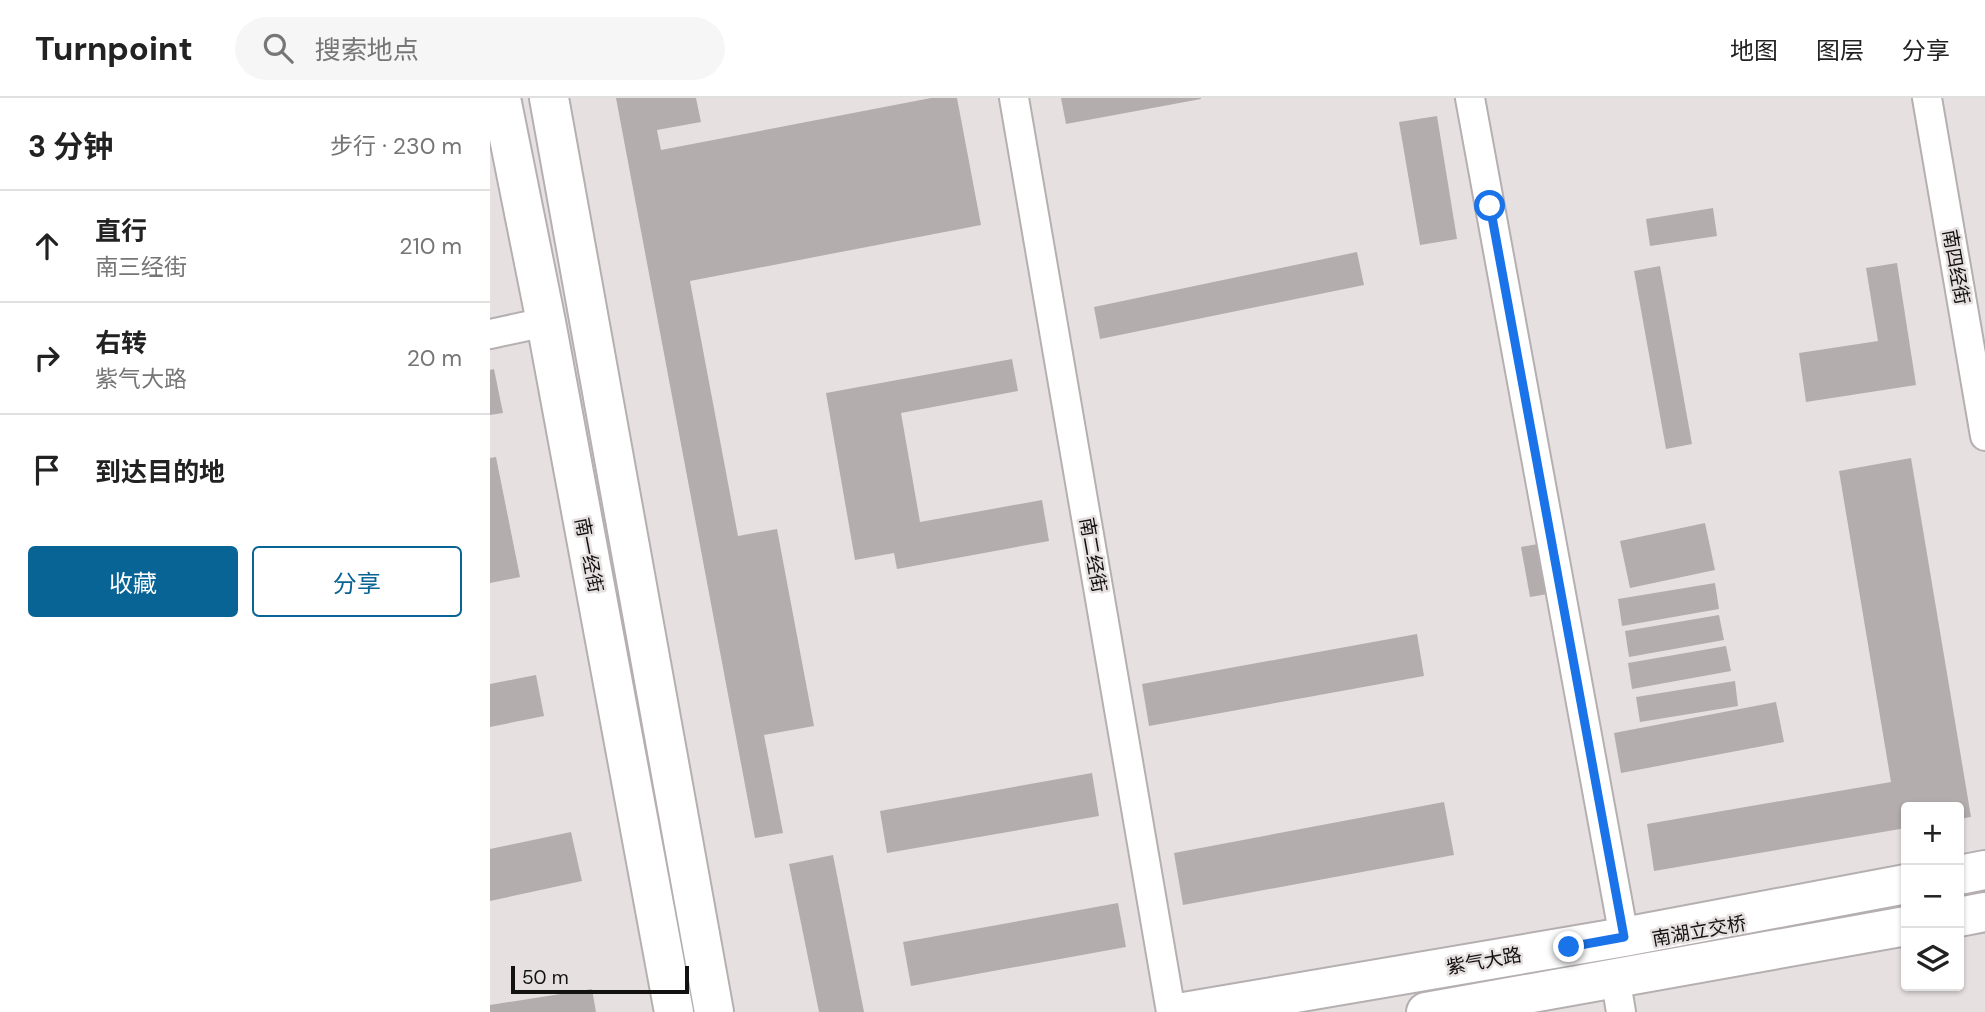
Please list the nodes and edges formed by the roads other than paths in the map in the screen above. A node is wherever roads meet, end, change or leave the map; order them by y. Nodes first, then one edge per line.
1 (501, 98) edge
2 (549, 98) edge
3 (1014, 98) edge
4 (1470, 98) edge
5 (1927, 98) edge
6 (546, 323) junction
7 (490, 334) edge
8 (1985, 436) edge
9 (1985, 870) edge
10 (1964, 873) edge
11 (1985, 880) edge
12 (1964, 883) edge
13 (1901, 885) edge
14 (1901, 895) edge
15 (1985, 912) edge
16 (1964, 916) edge
17 (1985, 926) edge
18 (1901, 927) edge
19 (1964, 929) edge
20 (1624, 937) junction
21 (1901, 940) edge
22 (1619, 1000) edge
23 (674, 1012) edge
24 (714, 1012) edge
25 (1171, 1012) edge
26 (1184, 1012) edge
27 (1243, 1012) edge
28 (1426, 1012) edge
29 (1485, 1012) edge

1 - 6 main road, 南一经街
2 - 24 main road
3 - 25 street, 南二经街
4 - 20 street
5 - 8 street, 南四经街
6 - 7 street
6 - 23 main road, 南一经街
9 - 10 main road
11 - 12 main road
13 - 20 main road, 紫气大路
14 - 27 main road, 南湖立交桥
15 - 16 main road
17 - 19 main road
18 - 28 main road, 南湖立交桥
20 - 26 main road, 紫气大路
21 - 22 main road
22 - 29 main road

